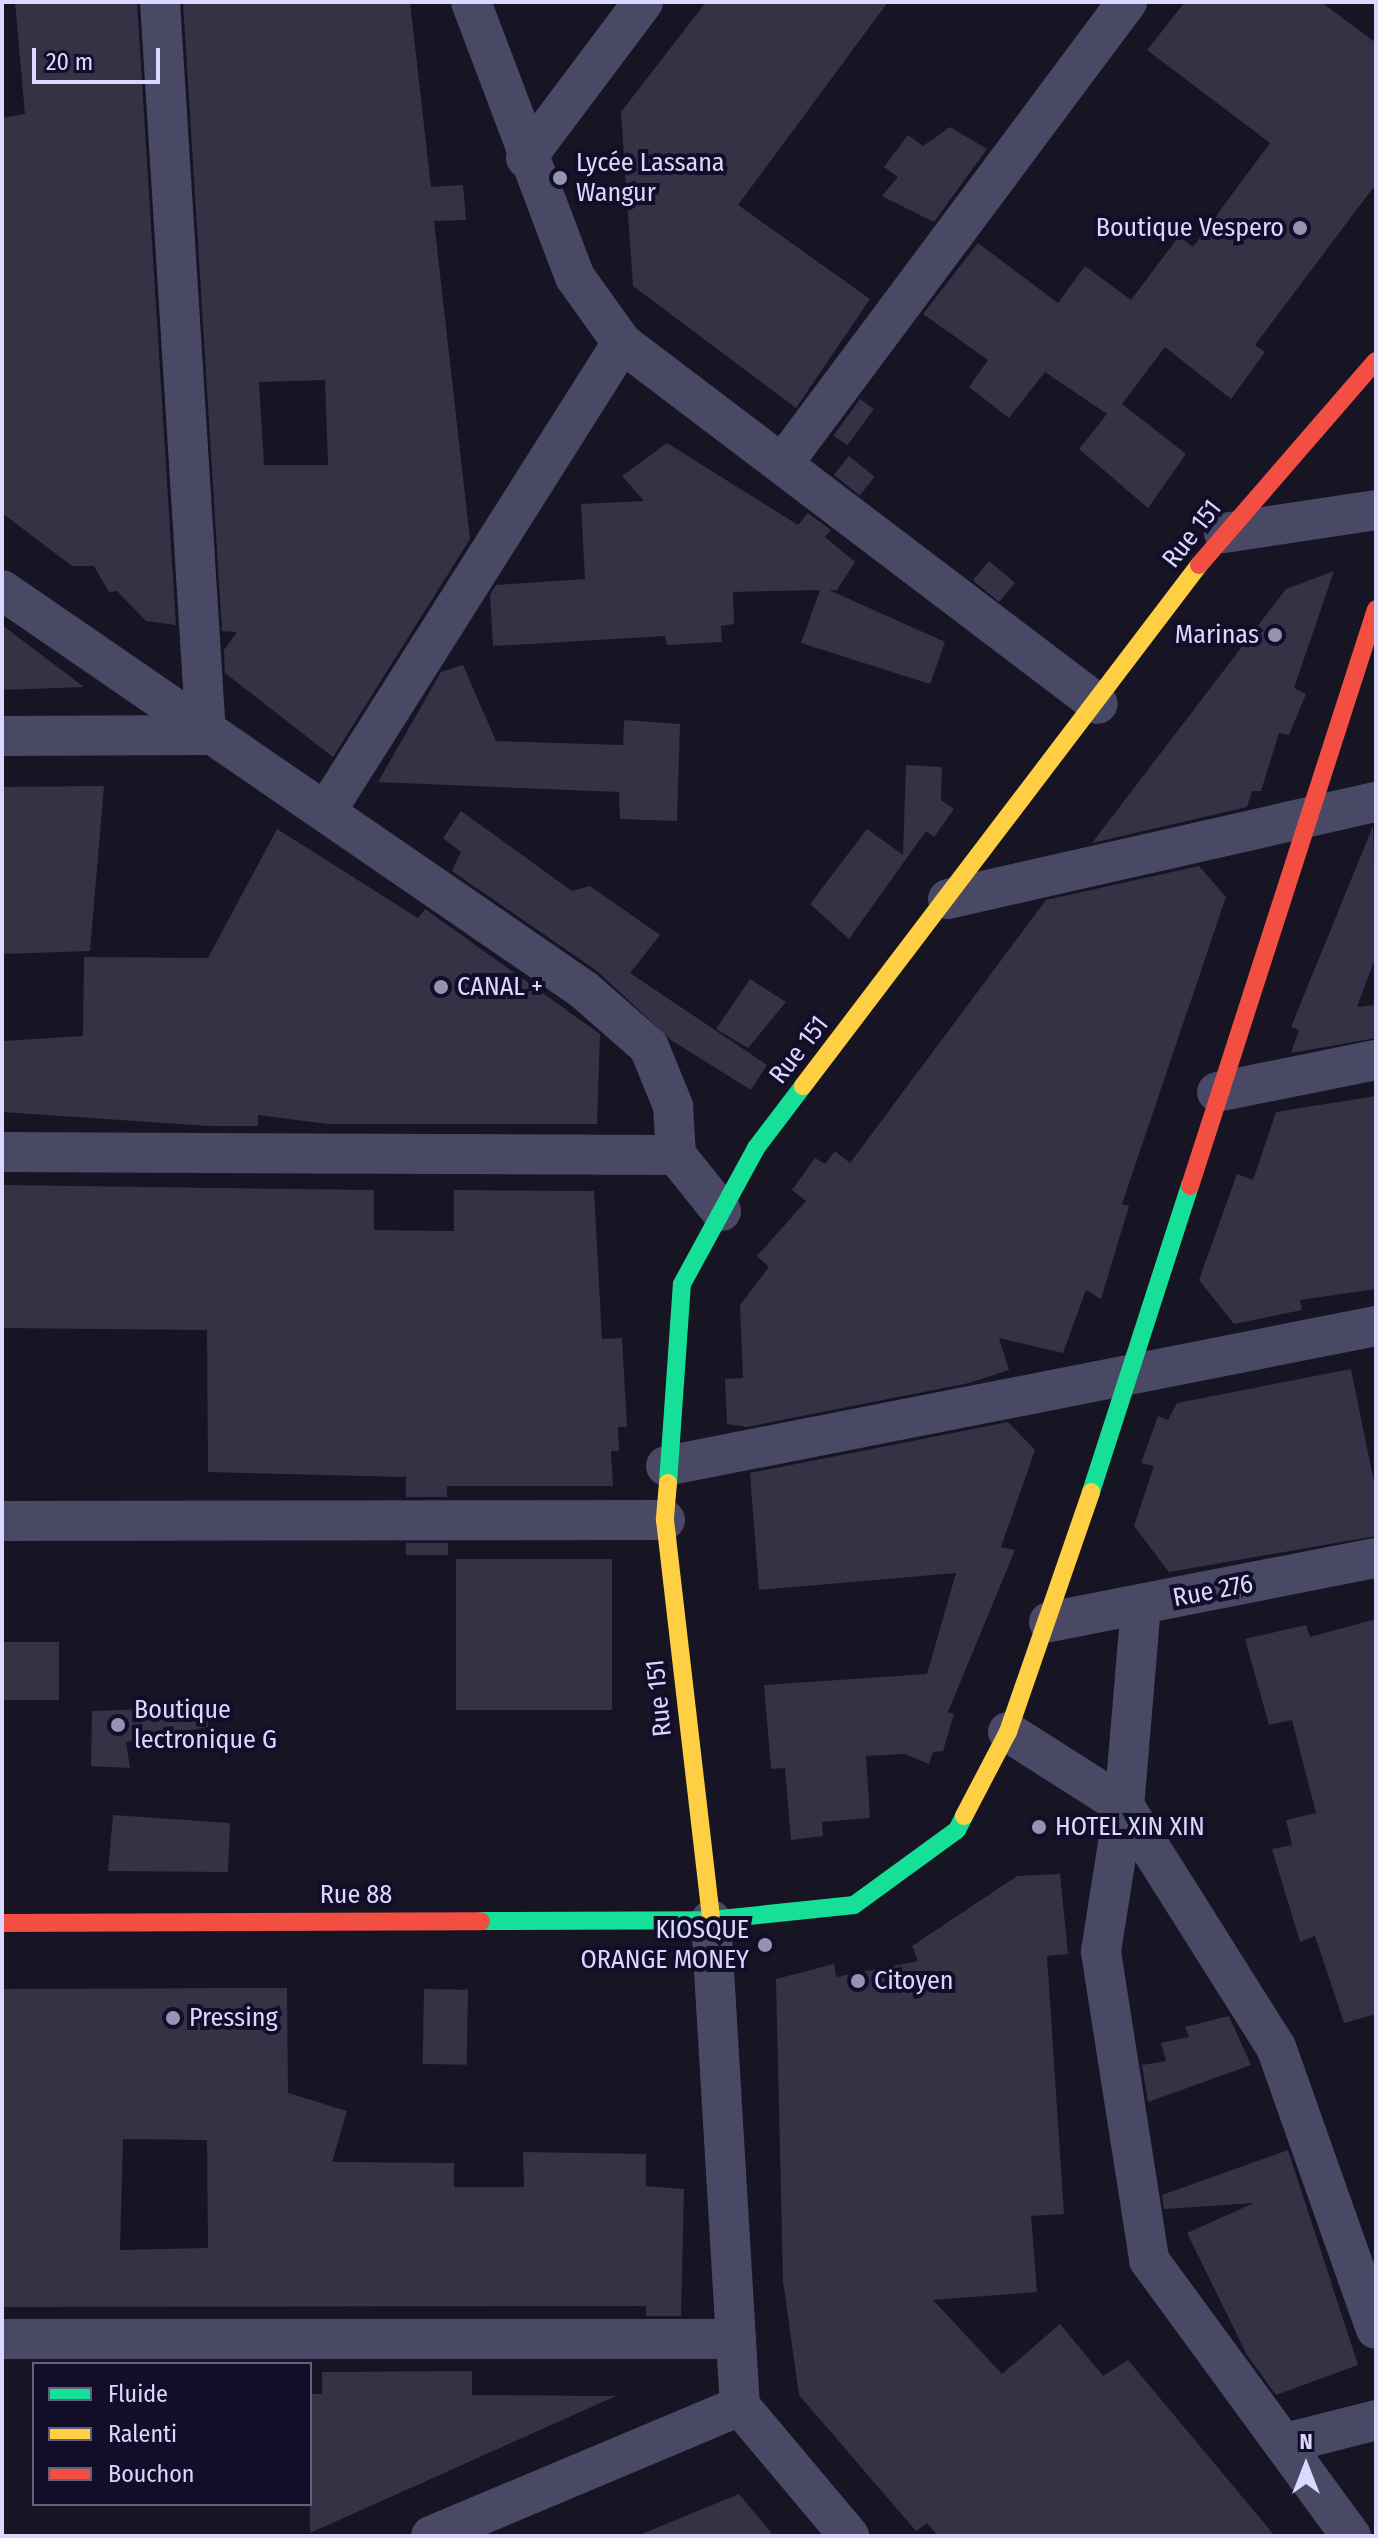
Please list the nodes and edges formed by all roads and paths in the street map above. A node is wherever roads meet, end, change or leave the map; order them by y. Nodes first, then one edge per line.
1 (160, 2) edge
2 (471, 2) edge
3 (643, 2) edge
4 (1127, 2) edge
5 (526, 158) junction
6 (622, 343) junction
7 (1376, 361) edge
8 (784, 462) junction
9 (1376, 510) edge
10 (1224, 533) junction
11 (2, 590) edge
12 (1376, 609) edge
13 (1098, 704) junction
14 (206, 735) junction
15 (2, 736) edge
16 (1376, 802) edge
17 (328, 808) junction
18 (1308, 816) junction
19 (948, 899) junction
20 (1376, 1060) edge
21 (1217, 1092) junction
22 (2, 1152) edge
23 (676, 1155) junction
24 (721, 1211) junction
25 (1376, 1326) edge
26 (1123, 1380) junction
27 (666, 1466) junction
28 (665, 1520) junction
29 (2, 1521) edge
30 (1376, 1558) edge
31 (1141, 1605) junction
32 (1049, 1622) junction
33 (1008, 1732) junction
34 (1124, 1806) junction
35 (711, 1920) junction
36 (2, 1923) edge
37 (1376, 2329) edge
38 (2, 2339) edge
39 (736, 2339) junction
40 (740, 2406) junction
41 (1376, 2420) edge
42 (1286, 2443) junction
43 (431, 2536) edge
44 (849, 2536) edge
45 (1351, 2536) edge

1 - 14 street
2 - 5 street
3 - 5 street
4 - 8 street
5 - 6 street
6 - 8 street
6 - 17 street
7 - 10 main road, Rue 151
8 - 13 street
9 - 10 street
10 - 13 main road, Rue 151
11 - 14 street
12 - 18 main road, Rue 88
13 - 19 main road, Rue 151
14 - 15 street
14 - 17 street
16 - 18 street
17 - 23 street
18 - 19 street
18 - 21 main road, Rue 88
19 - 24 main road, Rue 151
20 - 21 street
21 - 26 main road, Rue 88
22 - 23 street
23 - 24 street
24 - 27 main road, Rue 151
25 - 26 street
26 - 27 street
26 - 32 main road, Rue 88
27 - 28 main road, Rue 151
28 - 29 street
28 - 35 main road, Rue 151
30 - 31 street, Rue 276
31 - 32 street, Rue 276
31 - 34 street
32 - 33 main road, Rue 88
33 - 34 street
33 - 35 main road, Rue 88
34 - 37 street
34 - 42 street
35 - 36 main road, Rue 88
35 - 39 street
38 - 39 street
39 - 40 street
40 - 43 street
40 - 44 street
41 - 42 street
42 - 45 street

